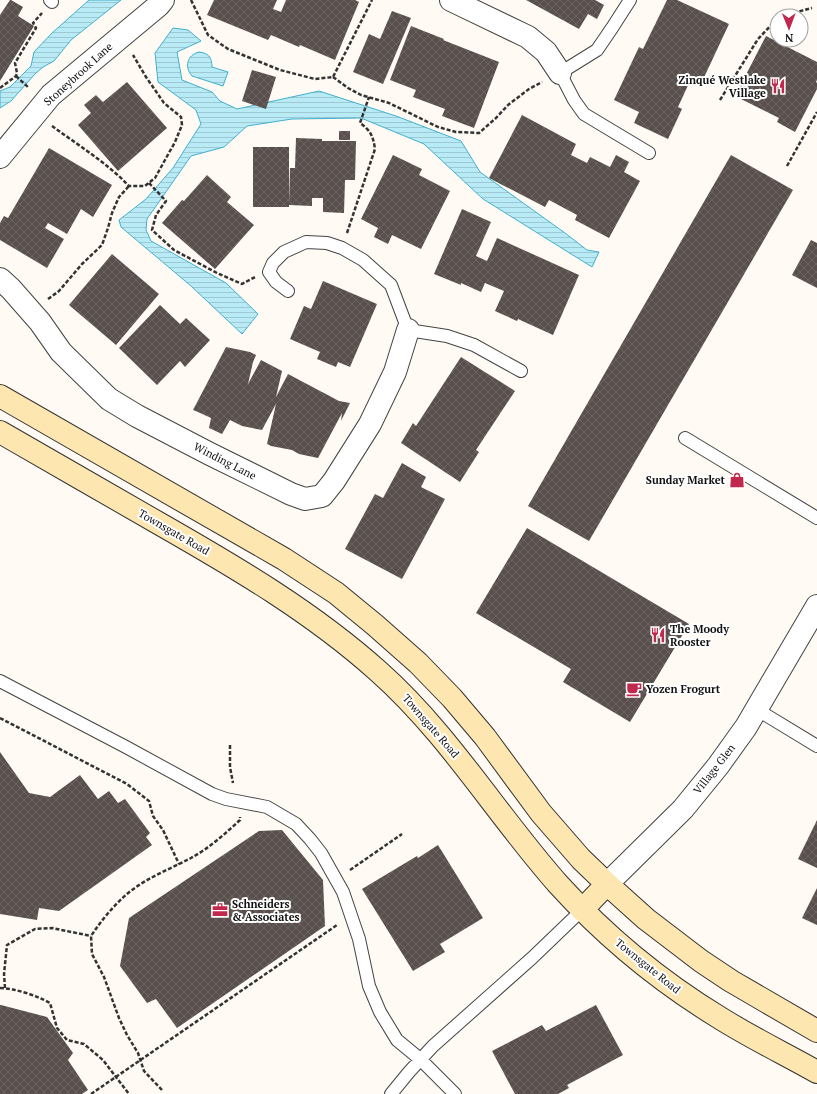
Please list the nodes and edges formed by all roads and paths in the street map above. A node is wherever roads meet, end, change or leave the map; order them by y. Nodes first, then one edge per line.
1 (163, 0) edge
2 (191, 0) edge
3 (372, 0) edge
4 (451, 0) edge
5 (630, 0) edge
6 (51, 1) edge
7 (812, 8) dead end
8 (809, 9) edge
9 (769, 27) edge
10 (121, 36) junction
11 (560, 73) junction
12 (17, 77) junction
13 (333, 77) junction
14 (0, 88) edge
15 (29, 88) dead end
16 (369, 98) junction
17 (720, 100) dead end
18 (817, 112) edge
19 (36, 113) junction
20 (649, 153) dead end
21 (0, 157) edge
22 (787, 166) dead end
23 (149, 183) junction
24 (129, 186) junction
25 (342, 248) junction
26 (269, 272) junction
27 (0, 280) edge
28 (288, 291) dead end
29 (31, 312) junction
30 (408, 330) junction
31 (521, 371) dead end
32 (0, 396) edge
33 (0, 432) edge
34 (685, 438) dead end
35 (817, 518) edge
36 (817, 606) edge
37 (0, 681) edge
38 (756, 709) junction
39 (0, 718) edge
40 (230, 745) dead end
41 (817, 746) edge
42 (237, 801) junction
43 (402, 834) dead end
44 (179, 864) junction
45 (350, 870) dead end
46 (607, 884) junction
47 (582, 910) junction
48 (351, 915) junction
49 (91, 936) junction
50 (0, 973) edge
51 (4, 974) junction
52 (0, 988) edge
53 (5, 988) junction
54 (817, 1031) edge
55 (420, 1059) junction
56 (140, 1060) junction
57 (815, 1070) edge
58 (116, 1077) junction
59 (162, 1090) dead end
60 (91, 1094) edge
61 (129, 1094) edge
62 (391, 1094) edge
63 (455, 1094) edge

1 - 10 street, Stoneybrook Lane
2 - 13 path
3 - 13 path
4 - 11 street
5 - 11 lane
6 - 12 path
7 - 8 path
9 - 17 path
10 - 19 street, Stoneybrook Lane
10 - 23 path
11 - 16 path
11 - 20 lane
12 - 14 path
12 - 15 path
13 - 16 path
16 - 25 path
18 - 22 path
19 - 21 street, Stoneybrook Lane
19 - 24 path
23 - 24 path
23 - 26 path
24 - 29 path
25 - 26 lane
25 - 30 lane
26 - 28 lane
27 - 29 street, Winding Lane
29 - 30 street, Winding Lane
30 - 31 lane
32 - 46 street
33 - 47 street, Townsgate Road
34 - 35 lane
36 - 38 street, Village Glen
37 - 42 lane
38 - 41 lane
38 - 46 street, Village Glen
39 - 44 path
40 - 42 path
42 - 44 path
42 - 48 lane
43 - 45 path
44 - 49 path
46 - 47 street, Village Glen
46 - 54 street
47 - 55 lane
47 - 57 street, Townsgate Road
48 - 55 lane
48 - 56 path
49 - 51 path
49 - 56 path
50 - 51 path
51 - 53 path
52 - 53 path
53 - 58 path
55 - 62 lane
55 - 63 lane
56 - 58 path
56 - 59 path
58 - 60 path
58 - 61 path

